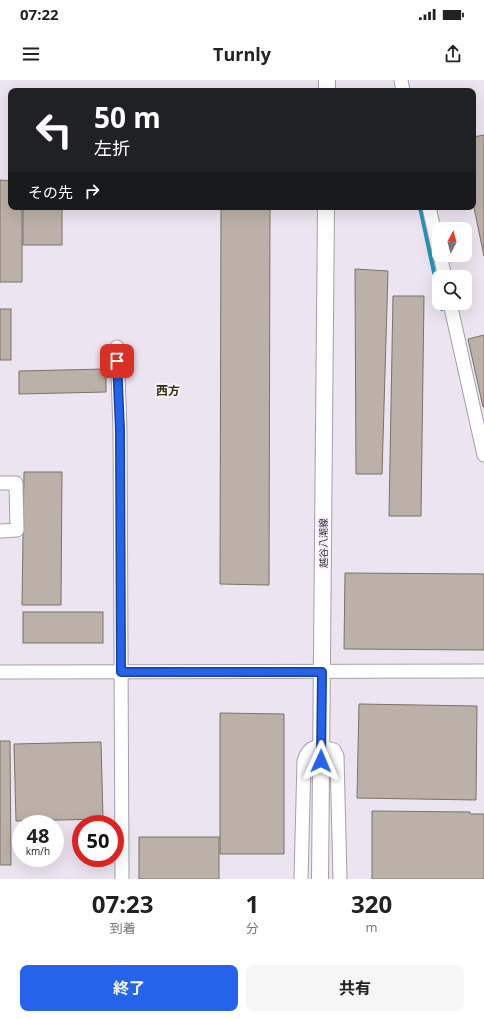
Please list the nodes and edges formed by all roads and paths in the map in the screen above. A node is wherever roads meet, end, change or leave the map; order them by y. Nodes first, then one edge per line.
1 (326, 210) edge
2 (430, 210) edge
3 (432, 222) edge
4 (452, 310) edge
5 (117, 347) dead end
6 (484, 455) edge
7 (0, 483) edge
8 (0, 531) edge
9 (484, 671) edge
10 (0, 672) edge
11 (121, 672) junction
12 (322, 672) junction
13 (322, 746) junction
14 (122, 879) edge
15 (301, 879) edge
16 (320, 879) edge
17 (340, 879) edge

1 - 12 main road, 越谷八潮線
2 - 3 street
4 - 6 street
5 - 11 street
7 - 8 street
9 - 12 street
10 - 11 street
11 - 12 street
11 - 14 street
12 - 13 main road, 越谷八潮線
13 - 15 street
13 - 16 main road, 越谷八潮線
13 - 17 street

